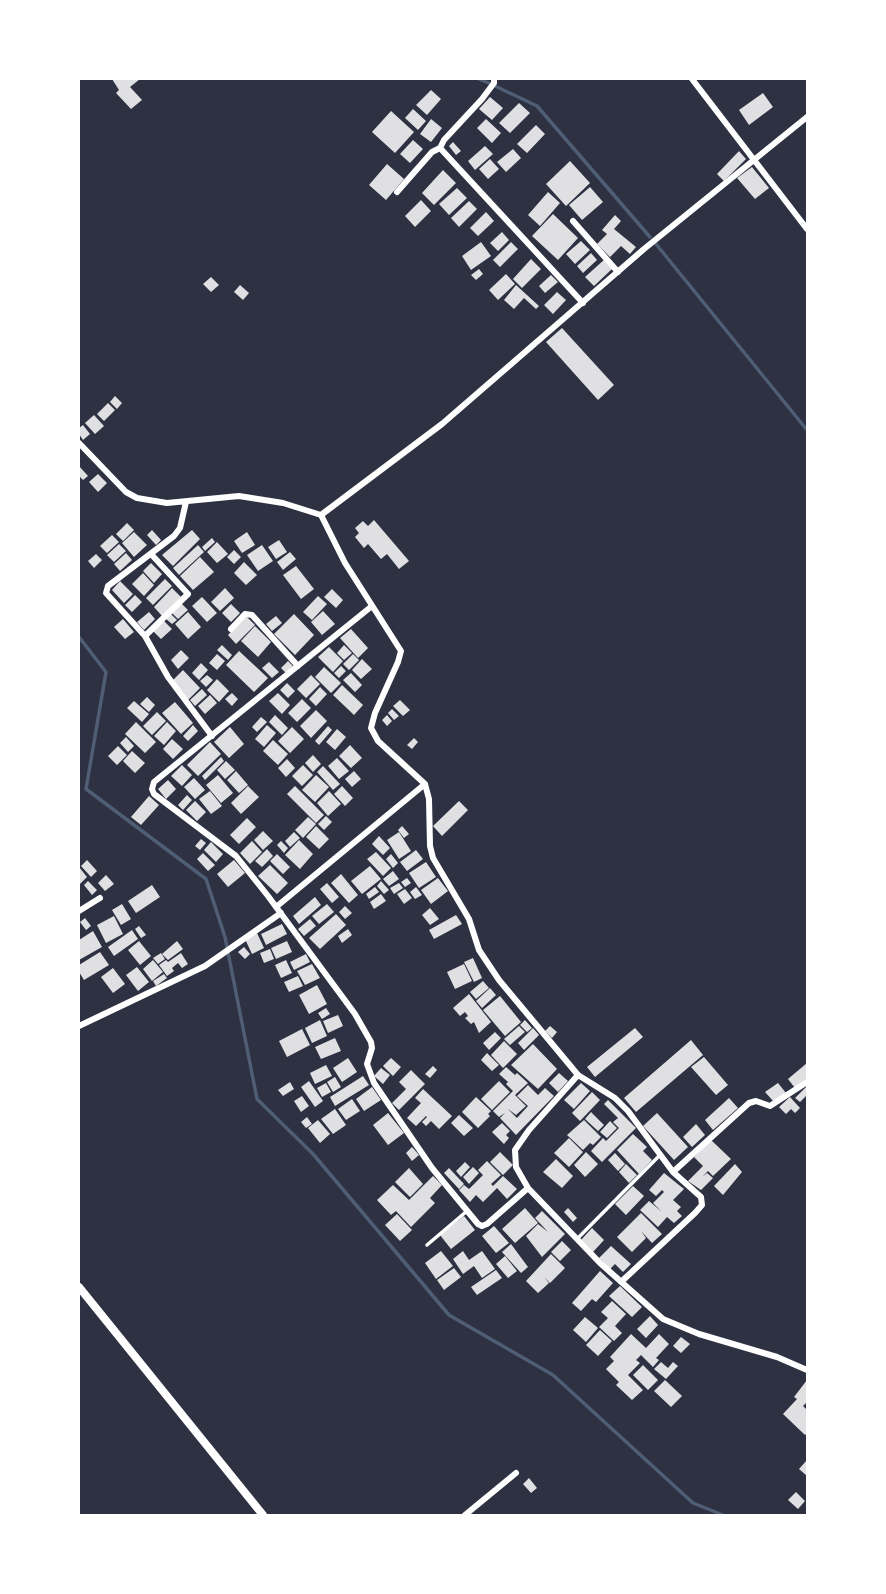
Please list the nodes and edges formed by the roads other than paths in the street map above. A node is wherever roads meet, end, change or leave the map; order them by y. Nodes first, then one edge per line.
1 (494, 79) edge
2 (692, 79) edge
3 (807, 117) edge
4 (440, 148) junction
5 (755, 161) junction
6 (397, 192) dead end
7 (573, 220) dead end
8 (807, 229) edge
9 (618, 272) junction
10 (583, 303) junction
11 (79, 443) edge
12 (186, 505) junction
13 (321, 516) junction
14 (151, 554) junction
15 (372, 606) junction
16 (231, 629) dead end
17 (145, 636) junction
18 (298, 666) junction
19 (212, 736) junction
20 (425, 784) junction
21 (100, 898) dead end
22 (276, 907) junction
23 (79, 911) edge
24 (281, 914) junction
25 (79, 1026) edge
26 (578, 1075) junction
27 (807, 1082) edge
28 (661, 1155) junction
29 (673, 1171) junction
30 (528, 1188) junction
31 (467, 1211) junction
32 (576, 1239) junction
33 (427, 1245) dead end
34 (621, 1282) junction
35 (79, 1287) edge
36 (807, 1370) edge
37 (516, 1473) dead end
38 (263, 1515) edge
39 (465, 1515) edge

1 - 4 street
2 - 5 street
3 - 5 street
4 - 6 street
4 - 10 street
5 - 8 street
5 - 9 street
7 - 9 street
9 - 10 street
10 - 13 street
11 - 12 street
12 - 13 street
12 - 14 street
13 - 15 street
14 - 17 street
14 - 17 street
15 - 18 street
15 - 20 street
16 - 18 street
17 - 19 street
18 - 19 street
19 - 22 street
20 - 22 street
20 - 26 street
21 - 23 street
22 - 24 street
24 - 25 street
24 - 31 street
26 - 28 street
26 - 30 street
27 - 29 street
28 - 29 street
28 - 32 lane
29 - 34 street
30 - 31 street
30 - 32 street
31 - 33 lane
32 - 34 street
34 - 36 street
35 - 38 street
37 - 39 street

